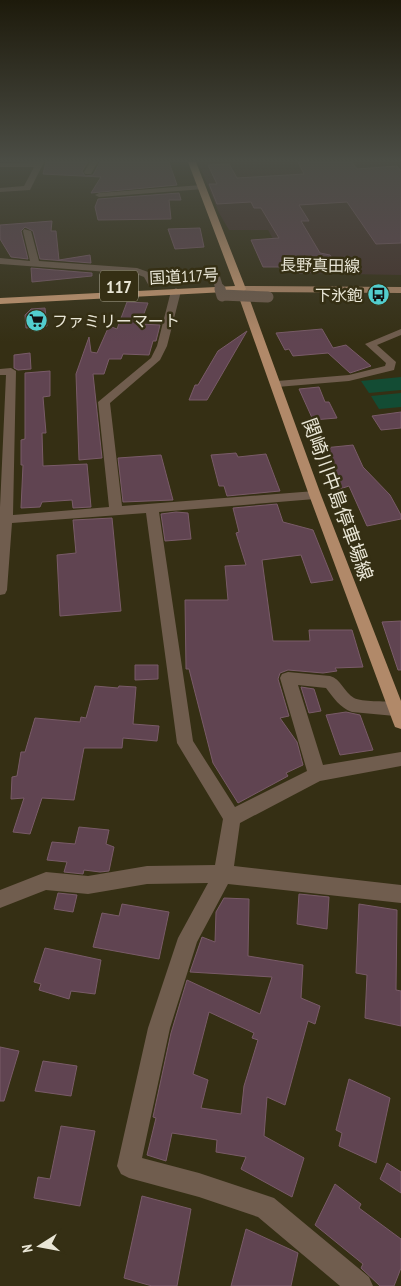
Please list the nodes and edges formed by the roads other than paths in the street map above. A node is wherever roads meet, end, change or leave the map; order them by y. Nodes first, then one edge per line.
1 (215, 222) edge
2 (27, 231) dead end
3 (0, 261) edge
4 (35, 264) junction
5 (214, 272) dead end
6 (401, 282) edge
7 (152, 284) junction
8 (240, 285) junction
9 (401, 290) edge
10 (176, 291) junction
11 (0, 292) edge
12 (268, 297) dead end
13 (0, 301) edge
14 (401, 332) edge
15 (0, 372) edge
16 (277, 384) junction
17 (315, 494) junction
18 (152, 508) junction
19 (116, 512) junction
20 (3, 519) edge
21 (0, 590) edge
22 (398, 716) edge
23 (401, 759) edge
24 (317, 774) junction
25 (232, 818) junction
26 (224, 874) junction
27 (401, 894) edge
28 (0, 899) edge
29 (360, 1286) edge

1 - 8 highway, 国道117号
2 - 4 street
3 - 4 street
4 - 7 street
5 - 12 street, bridge
6 - 8 main road, 長野真田線
7 - 8 highway, 国道117号 / 117
7 - 11 highway, 国道117号 / 117
8 - 9 main road, 長野真田線
8 - 10 highway, 国道117号 / 117
8 - 16 main road, 関崎川中島停車場線
10 - 13 highway, 国道117号 / 117
10 - 19 street
14 - 16 street
15 - 20 street
16 - 17 main road, 関崎川中島停車場線
17 - 18 street
17 - 22 main road, 関崎川中島停車場線
18 - 19 street
18 - 25 street
19 - 20 street
20 - 21 street
22 - 24 street
23 - 24 street
24 - 25 street
25 - 26 street
26 - 27 street
26 - 28 street
26 - 29 street

